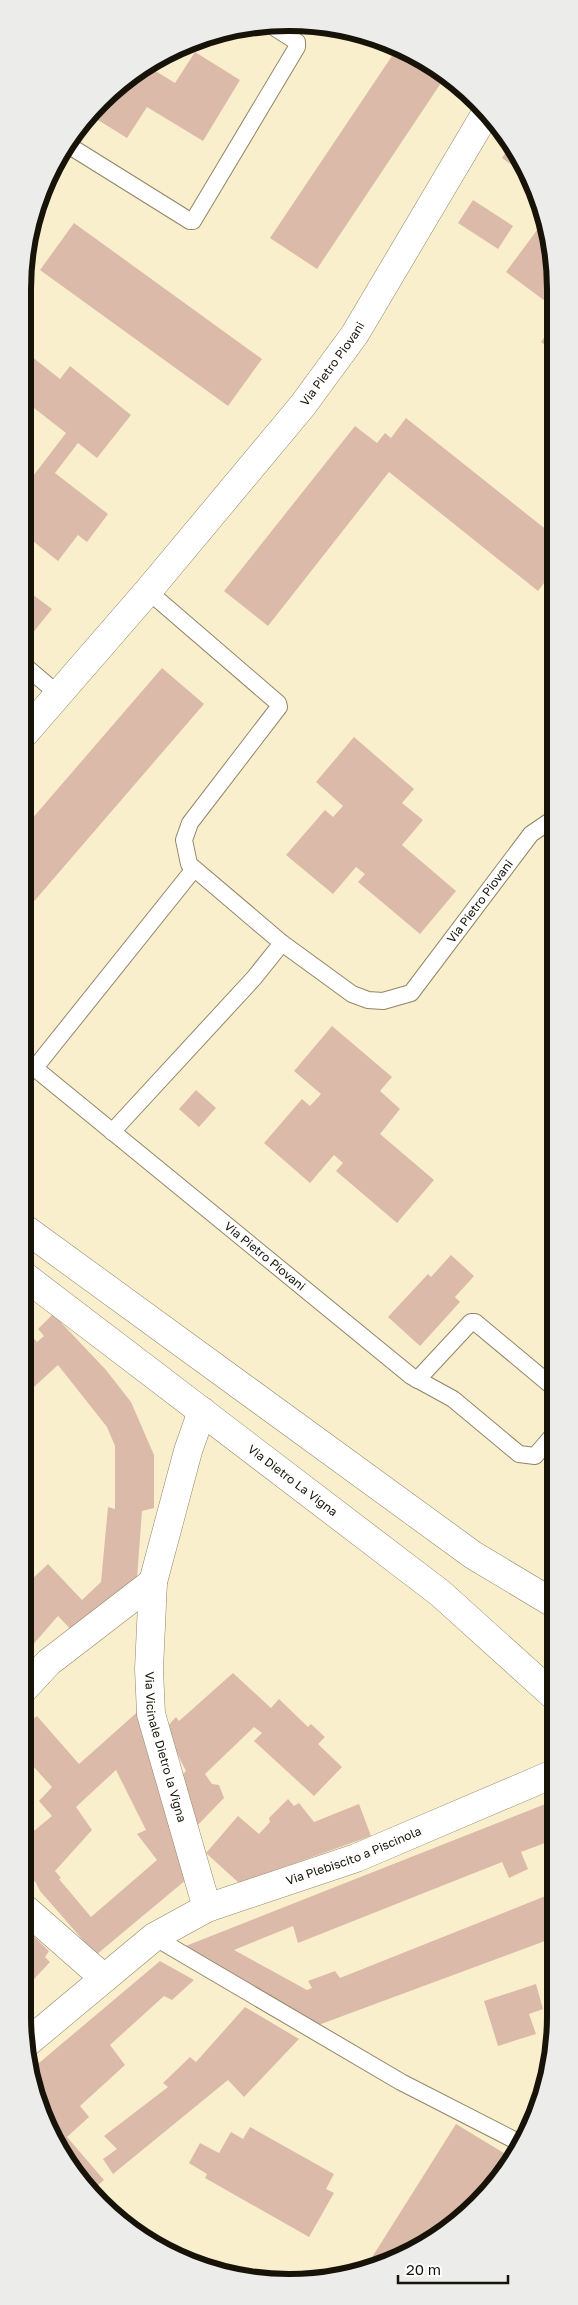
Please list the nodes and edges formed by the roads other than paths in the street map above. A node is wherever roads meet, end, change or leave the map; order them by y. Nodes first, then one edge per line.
1 (280, 32) edge
2 (483, 119) edge
3 (74, 148) edge
4 (148, 591) junction
5 (31, 671) edge
6 (58, 694) junction
7 (31, 726) edge
8 (547, 823) edge
9 (194, 869) junction
10 (282, 943) junction
11 (112, 1132) junction
12 (31, 1233) edge
13 (31, 1280) edge
14 (418, 1380) junction
15 (547, 1382) edge
16 (202, 1412) junction
17 (547, 1442) edge
18 (154, 1582) junction
19 (547, 1599) edge
20 (31, 1681) edge
21 (547, 1690) edge
22 (547, 1777) edge
23 (207, 1908) junction
24 (31, 1914) edge
25 (154, 1937) junction
26 (104, 1978) junction
27 (32, 2038) edge
28 (515, 2140) edge

1 - 3 lane
2 - 4 street, Via Pietro Piovani
4 - 6 street, Via Pietro Piovani
4 - 9 lane, Via Pietro Piovani
5 - 6 lane
6 - 7 street, Via Pietro Piovani
8 - 10 lane, Via Pietro Piovani
9 - 10 lane, Via Pietro Piovani
9 - 11 lane, Via Pietro Piovani
10 - 11 lane
11 - 14 lane, Via Pietro Piovani
12 - 19 street
13 - 16 street, Via Dietro La Vigna
14 - 15 lane
14 - 17 lane, Via Pietro Piovani
16 - 18 street, Via Vicinale Dietro la Vigna
16 - 21 street, Via Dietro La Vigna
18 - 20 street
18 - 23 street, Via Vicinale Dietro la Vigna
22 - 23 street, Via Plebiscito a Piscinola
23 - 25 street, Via Plebiscito a Piscinola
24 - 26 street
25 - 26 street, Via Plebiscito a Piscinola
25 - 28 lane
26 - 27 street, Via Plebiscito a Piscinola

